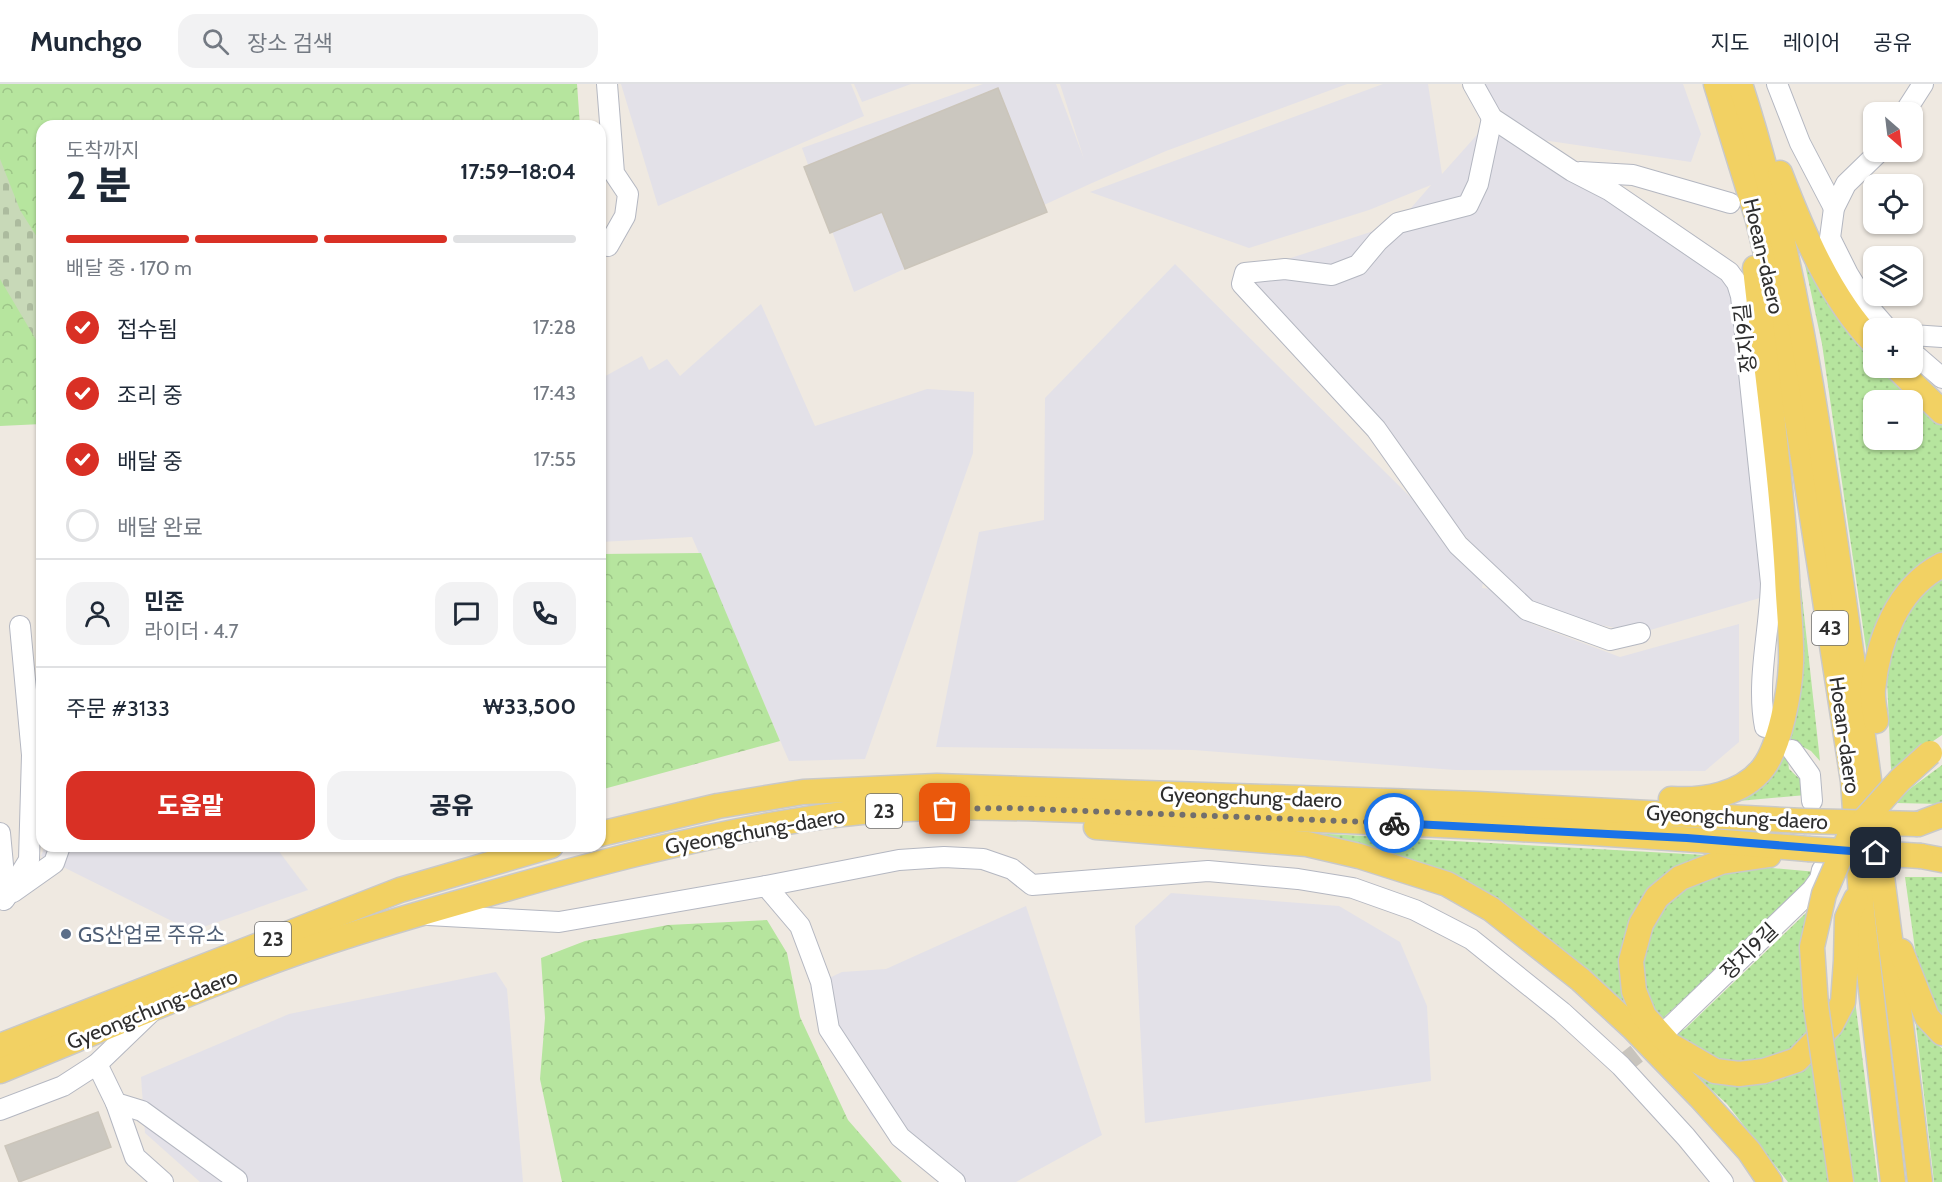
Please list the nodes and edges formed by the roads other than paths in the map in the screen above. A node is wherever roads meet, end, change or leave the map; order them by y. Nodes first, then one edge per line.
1 (607, 84) edge
2 (1473, 84) edge
3 (1716, 84) edge
4 (1742, 84) edge
5 (1777, 84) edge
6 (1923, 84) edge
7 (1911, 102) edge
8 (1492, 118) junction
9 (1869, 162) edge
10 (1572, 171) junction
11 (1744, 173) junction
12 (1730, 203) dead end
13 (1834, 208) junction
14 (608, 246) dead end
15 (1878, 318) edge
16 (1863, 329) edge
17 (1923, 336) edge
18 (1942, 337) edge
19 (1923, 362) edge
20 (1907, 378) edge
21 (1942, 378) edge
22 (1942, 412) edge
23 (1942, 565) edge
24 (20, 626) dead end
25 (1640, 633) dead end
26 (1765, 727) dead end
27 (1942, 747) edge
28 (1792, 750) dead end
29 (1869, 779) junction
30 (1477, 804) junction
31 (875, 811) junction
32 (1808, 811) junction
33 (1942, 815) edge
34 (1918, 824) junction
35 (1942, 826) edge
36 (0, 833) edge
37 (606, 833) edge
38 (1808, 849) junction
39 (58, 852) edge
40 (530, 852) edge
41 (1935, 857) edge
42 (1822, 870) dead end
43 (766, 886) junction
44 (1860, 892) junction
45 (3, 902) edge
46 (1887, 914) junction
47 (416, 915) junction
48 (153, 1009) junction
49 (1669, 1028) tunnel mouth
50 (1942, 1034) edge
51 (0, 1046) edge
52 (96, 1065) junction
53 (0, 1071) edge
54 (116, 1103) junction
55 (0, 1110) edge
56 (237, 1180) dead end
57 (163, 1182) edge
58 (955, 1182) edge
59 (1723, 1182) edge
60 (1770, 1182) edge
61 (1841, 1182) edge
62 (1893, 1182) edge
63 (1920, 1182) edge

1 - 14 street
2 - 8 street, 장지9길
3 - 11 main road, Hoean-daero / 43
4 - 16 main road
4 - 29 main road, Hoean-daero / 43
5 - 13 street
6 - 7 street
8 - 10 street, 장지9길
8 - 25 street
9 - 13 street
10 - 12 street
10 - 26 street, 장지9길
11 - 30 main road
11 - 44 main road, Hoean-daero / 43
13 - 15 street
17 - 18 street
19 - 21 street
20 - 22 main road
23 - 29 main road
24 - 45 street
27 - 61 main road, bridge
28 - 32 street
29 - 46 main road, Hoean-daero / 43
30 - 32 main road, Gyeongchung-daero / 23
30 - 37 main road, Gyeongchung-daero / 23
31 - 38 main road, Gyeongchung-daero / 23
31 - 47 main road, Gyeongchung-daero / 23
31 - 60 main road
32 - 34 main road, Gyeongchung-daero / 23, bridge
33 - 34 main road
34 - 35 main road, Gyeongchung-daero / 23
36 - 45 street
38 - 41 main road, Gyeongchung-daero / 23, bridge
38 - 44 main road
39 - 45 street
40 - 51 main road, Gyeongchung-daero / 23
42 - 49 street, 장지9길
43 - 47 street
43 - 58 street
43 - 59 street
44 - 62 main road, Hoean-daero / 43
46 - 50 main road
46 - 63 main road, Hoean-daero / 43
47 - 48 main road, Gyeongchung-daero / 23
48 - 52 street
48 - 53 main road, Gyeongchung-daero / 23
52 - 54 street
52 - 55 street
54 - 56 street
54 - 57 street

